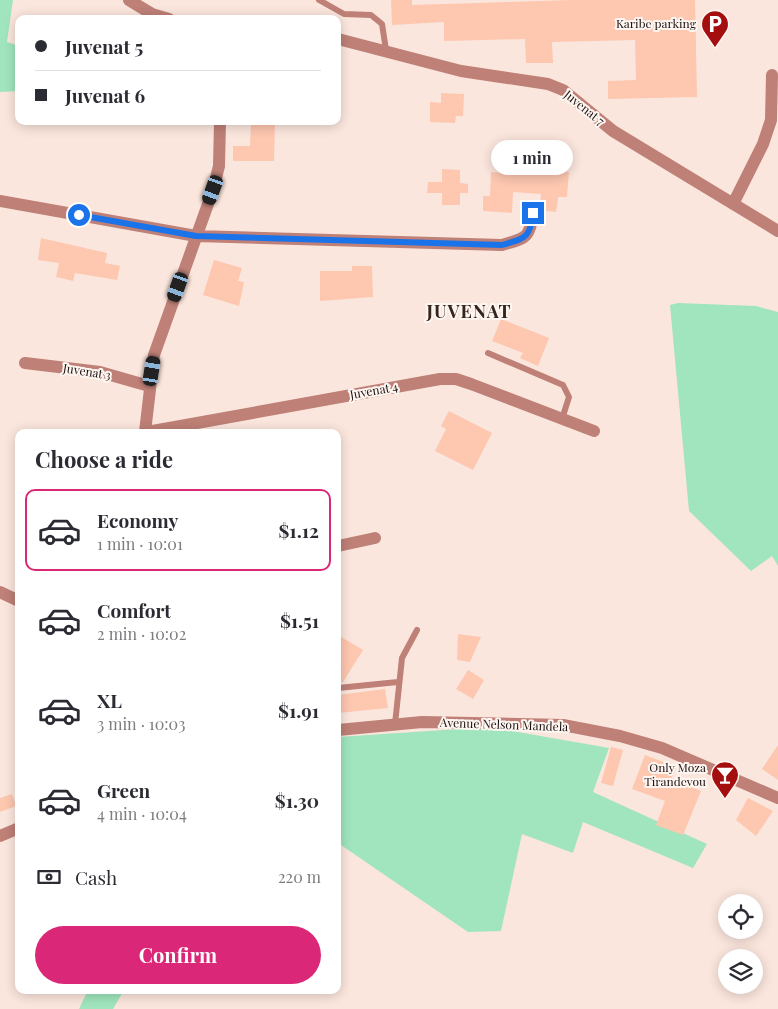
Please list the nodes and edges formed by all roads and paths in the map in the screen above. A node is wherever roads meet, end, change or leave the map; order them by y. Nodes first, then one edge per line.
1 (129, 0) edge
2 (319, 0) edge
3 (155, 15) edge
4 (341, 40) edge
5 (386, 50) junction
6 (772, 75) dead end
7 (220, 125) edge
8 (0, 202) edge
9 (733, 204) junction
10 (533, 213) dead end
11 (778, 231) edge
12 (196, 236) junction
13 (488, 353) dead end
14 (25, 363) dead end
15 (149, 386) junction
16 (562, 419) junction
17 (146, 429) edge
18 (163, 429) edge
19 (594, 431) dead end
20 (375, 538) dead end
21 (341, 545) edge
22 (0, 592) edge
23 (15, 599) edge
24 (417, 630) dead end
25 (398, 682) junction
26 (341, 688) edge
27 (395, 724) junction
28 (341, 730) edge
29 (778, 798) edge
30 (15, 830) edge
31 (0, 836) edge

1 - 3 street
2 - 5 lane
4 - 5 street, Juvenat 7
5 - 9 street, Juvenat 7
6 - 9 street
7 - 12 street
8 - 12 street
9 - 11 street, Juvenat 7
10 - 12 street
12 - 15 street
13 - 16 lane
14 - 15 street, Juvenat 3
15 - 17 street
16 - 18 street, Juvenat 4
16 - 19 street, Juvenat 4
20 - 21 street
22 - 23 street
24 - 25 lane
25 - 26 lane
25 - 27 lane
27 - 28 street, Avenue Nelson Mandela
27 - 29 street, Avenue Nelson Mandela
30 - 31 street

